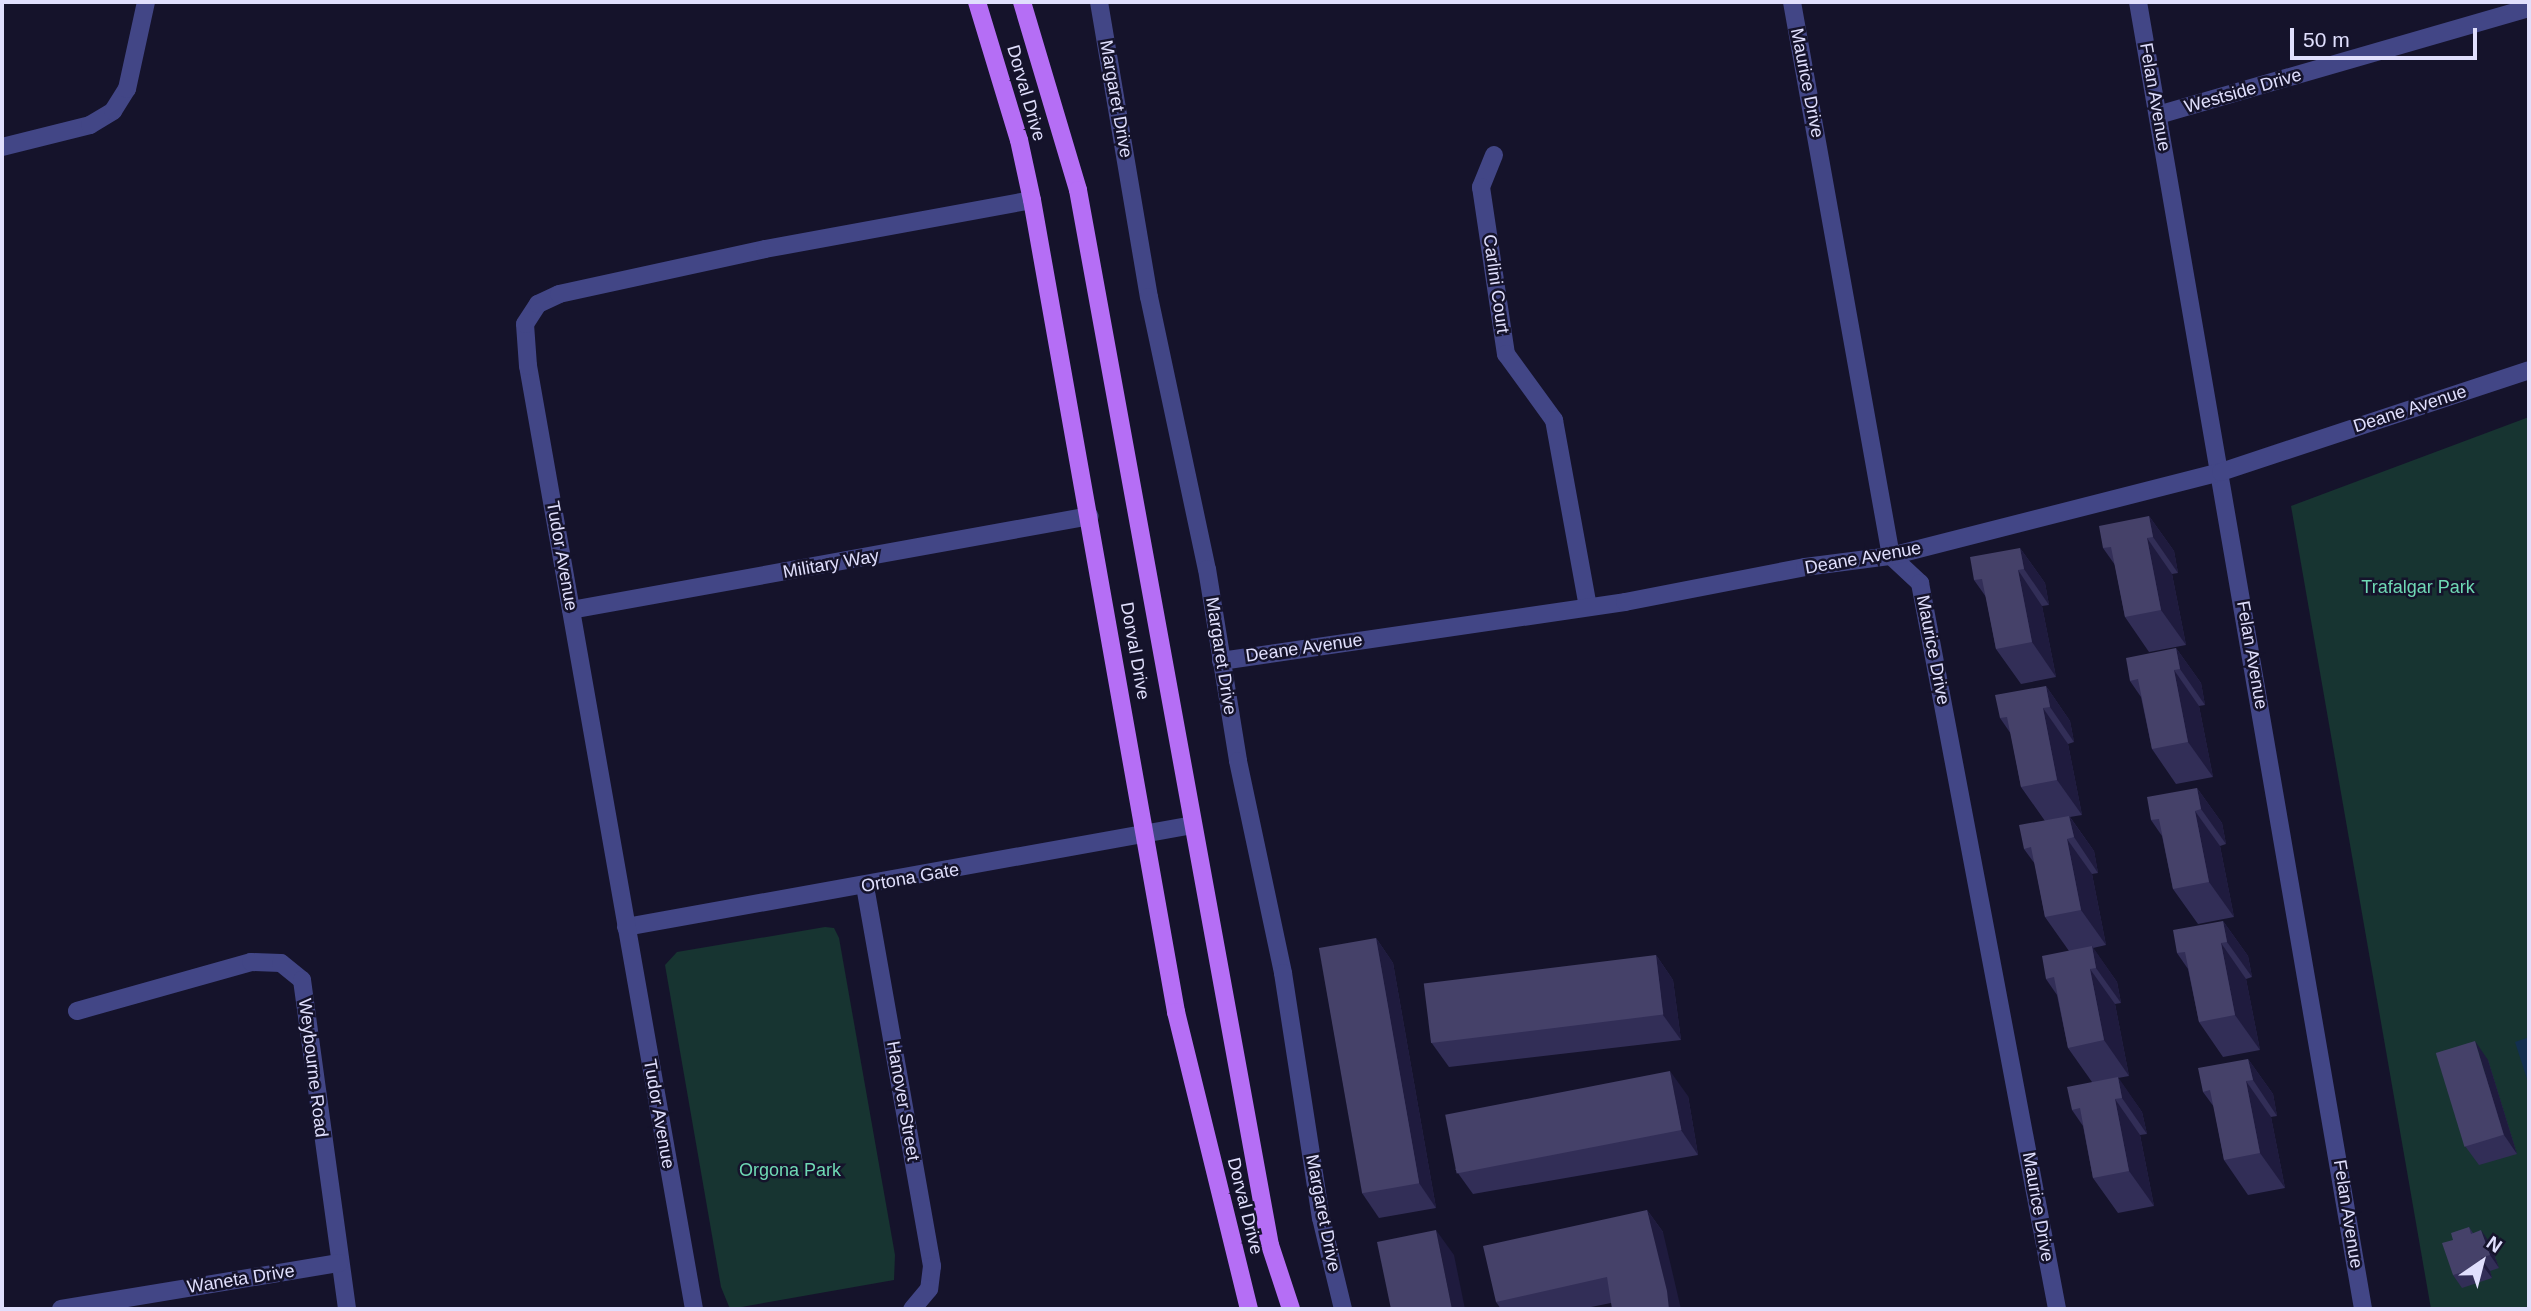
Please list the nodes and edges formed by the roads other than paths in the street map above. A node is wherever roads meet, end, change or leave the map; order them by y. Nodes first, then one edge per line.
1 (146, 2) edge
2 (977, 2) edge
3 (1022, 2) edge
4 (1099, 2) edge
5 (1791, 2) edge
6 (2138, 2) edge
7 (2529, 8) edge
8 (2158, 115) junction
9 (2, 147) edge
10 (1494, 155) dead end
11 (1032, 200) junction
12 (2529, 370) edge
13 (2221, 471) junction
14 (1090, 516) junction
15 (1891, 556) junction
16 (1588, 607) junction
17 (571, 610) junction
18 (1221, 661) junction
19 (1193, 825) junction
20 (1145, 835) junction
21 (865, 886) junction
22 (626, 927) junction
23 (77, 1011) dead end
24 (339, 1264) junction
25 (61, 1309) edge
26 (348, 1309) edge
27 (694, 1309) edge
28 (912, 1309) edge
29 (1249, 1309) edge
30 (1291, 1309) edge
31 (1343, 1309) edge
32 (2057, 1309) edge
33 (2363, 1309) edge

1 - 9 street
2 - 11 main road, Dorval Drive
3 - 19 main road, Dorval Drive
4 - 18 street, Margaret Drive
5 - 15 street, Maurice Drive
6 - 8 street, Felan Avenue
7 - 8 street, Westside Drive
8 - 13 street, Felan Avenue
10 - 16 street, Carlini Court
11 - 14 main road, Dorval Drive
11 - 17 street, Tudor Avenue
12 - 13 street, Deane Avenue
13 - 15 street, Deane Avenue
13 - 33 street, Felan Avenue
14 - 17 street, Military Way
14 - 20 main road, Dorval Drive
15 - 16 street, Deane Avenue
15 - 32 street, Maurice Drive
16 - 18 street, Deane Avenue
17 - 22 street, Tudor Avenue
18 - 31 street, Margaret Drive
19 - 20 street, Ortona Gate
19 - 30 main road, Dorval Drive
20 - 21 street, Ortona Gate
20 - 29 main road, Dorval Drive
21 - 22 street, Ortona Gate
21 - 28 street, Hanover Street
22 - 27 street, Tudor Avenue
23 - 24 street, Weybourne Road
24 - 25 street, Waneta Drive
24 - 26 street, Weybourne Road

